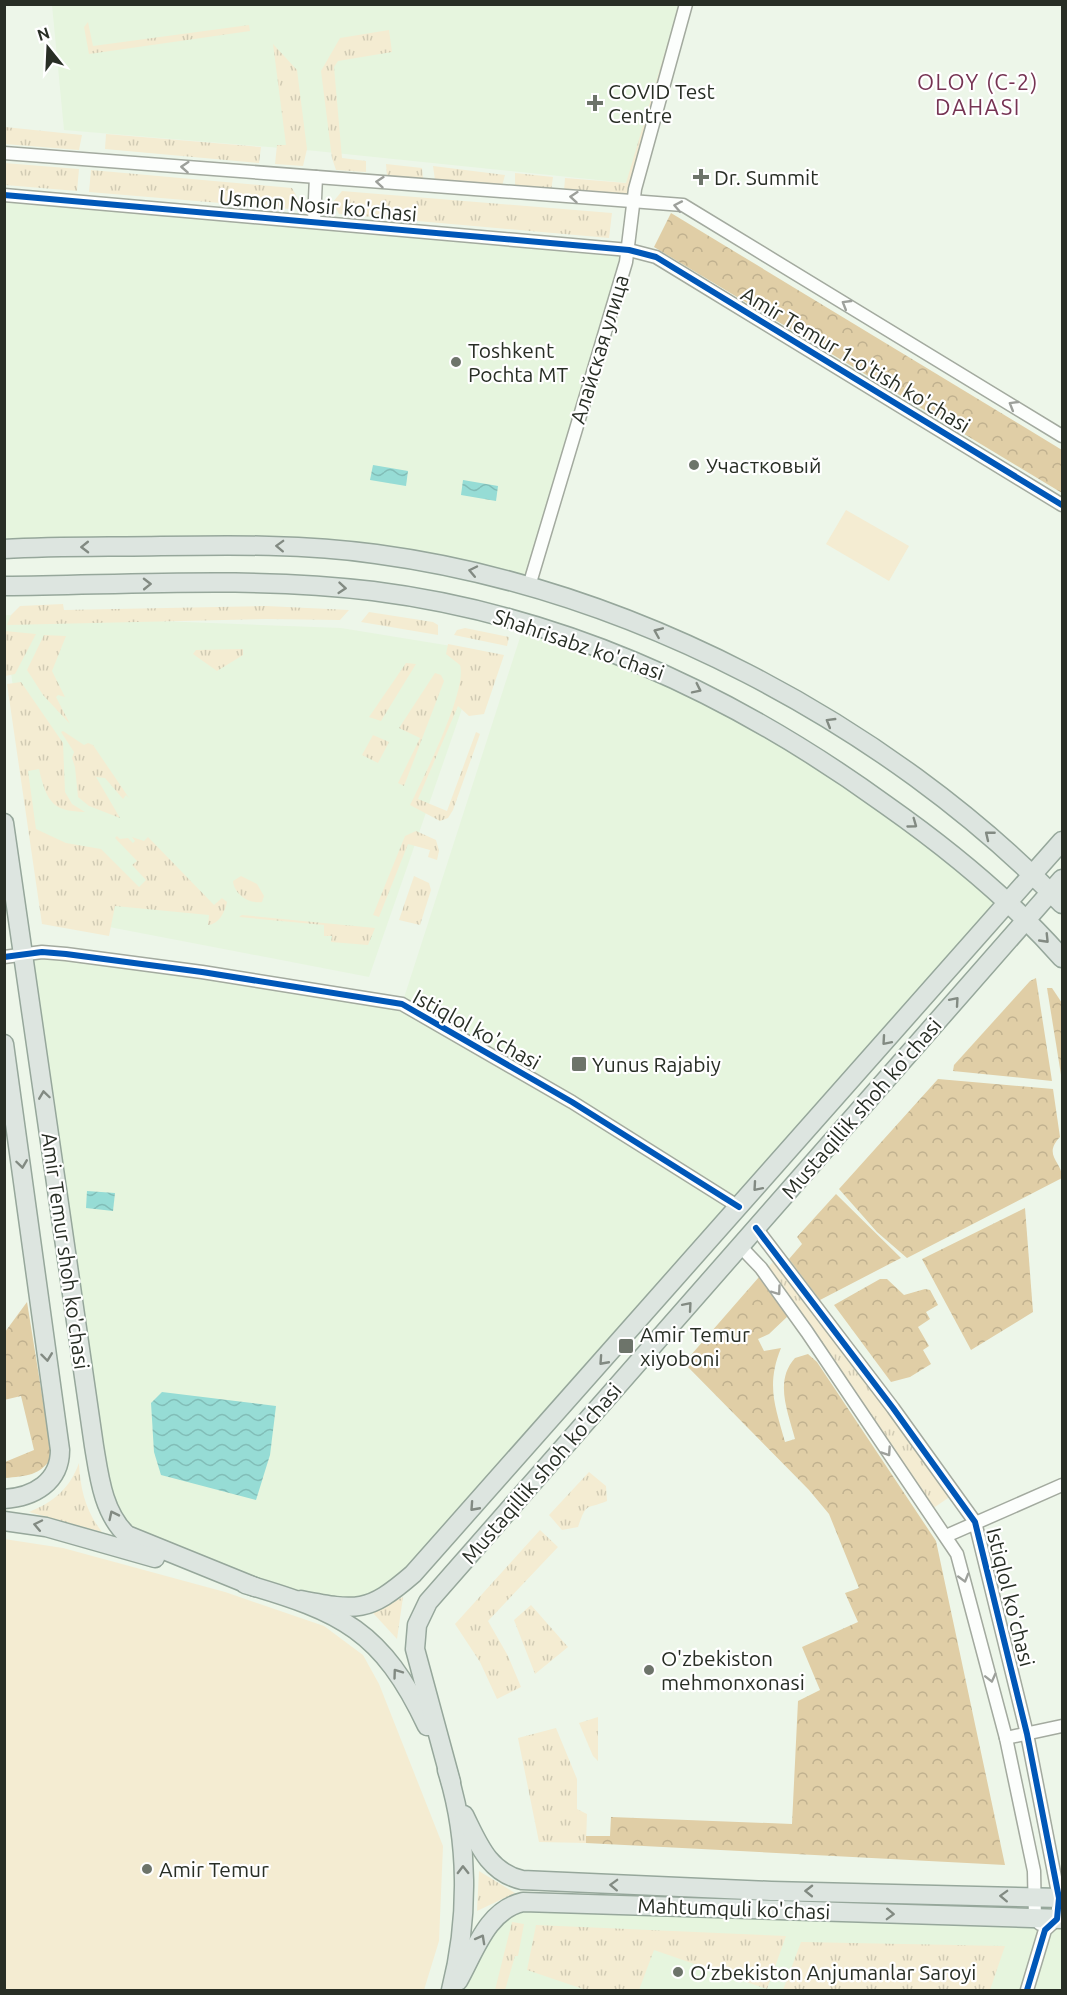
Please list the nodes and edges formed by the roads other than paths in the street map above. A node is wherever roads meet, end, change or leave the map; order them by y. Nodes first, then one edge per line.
1 (686, 4) edge
2 (4, 153) edge
3 (316, 177) junction
4 (4, 195) edge
5 (632, 202) junction
6 (314, 221) junction
7 (629, 250) junction
8 (1062, 436) edge
9 (1062, 505) edge
10 (4, 549) edge
11 (4, 586) edge
12 (529, 586) junction
13 (4, 823) edge
14 (1062, 841) edge
15 (1033, 874) junction
16 (1059, 891) edge
17 (1008, 902) junction
18 (1027, 920) junction
19 (23, 955) junction
20 (4, 957) edge
21 (1062, 958) edge
22 (4, 1044) edge
23 (740, 1207) junction
24 (756, 1228) junction
25 (740, 1246) junction
26 (1062, 1485) edge
27 (4, 1499) edge
28 (4, 1521) edge
29 (975, 1522) junction
30 (946, 1536) junction
31 (255, 1587) junction
32 (301, 1600) junction
33 (1062, 1726) edge
34 (1027, 1734) junction
35 (1006, 1738) junction
36 (452, 1788) junction
37 (1035, 1897) junction
38 (1061, 1898) edge
39 (1050, 1922) edge
40 (452, 1990) edge
41 (1027, 1990) edge

1 - 5 street, Алайская улица
3 -> 2 street, Usmon Nosir ko'chasi
5 -> 3 street, Usmon Nosir ko'chasi
3 - 6 street
4 - 6 street, Usmon Nosir ko'chasi
5 - 7 street, Алайская улица
8 -> 5 street, Amir Temur 1-o'tish ko'chasi
6 - 7 street, Usmon Nosir ko'chasi
7 - 9 street, Amir Temur 1-o'tish ko'chasi
7 - 12 street, Алайская улица
12 -> 10 main road, Shahrisabz ko'chasi
11 -> 17 main road, Shahrisabz ko'chasi
15 -> 12 main road, Shahrisabz ko'chasi
13 - 19 main road, Amir Temur shoh ko'chasi
14 - 15 main road, Mustaqillik shoh ko'chasi
15 - 16 main road, Shahrisabz ko'chasi
15 - 17 main road, Mustaqillik shoh ko'chasi
16 - 18 main road, Mustaqillik shoh ko'chasi
17 - 18 main road, Shahrisabz ko'chasi
17 -> 23 main road, Mustaqillik shoh ko'chasi
18 -> 21 main road, Shahrisabz ko'chasi
24 -> 18 main road, Mustaqillik shoh ko'chasi
19 - 20 street, Istiqlol ko'chasi
19 - 23 street, Istiqlol ko'chasi
31 -> 19 main road, Amir Temur shoh ko'chasi
22 -> 27 main road, Amir Temur shoh ko'chasi
23 -> 32 main road, Mustaqillik shoh ko'chasi
24 - 25 main road, Mustaqillik shoh ko'chasi
24 - 29 street, Istiqlol ko'chasi
25 -> 30 street, Istiqlol ko'chasi
36 -> 25 main road, Mustaqillik shoh ko'chasi
26 - 29 street
31 -> 28 main road
29 - 30 street
29 - 34 street, Istiqlol ko'chasi
30 -> 35 street, Istiqlol ko'chasi
31 - 32 main road
36 -> 32 main road
33 - 34 street
34 - 35 street
34 - 38 street, Istiqlol ko'chasi
35 - 37 street, Istiqlol ko'chasi
37 -> 36 main road, Mahtumquli ko'chasi
40 -> 36 main road
37 - 38 main road, Mahtumquli ko'chasi
37 - 39 street, Istiqlol ko'chasi
38 - 39 street, Istiqlol ko'chasi
40 -> 39 main road, Mahtumquli ko'chasi
39 - 41 street

